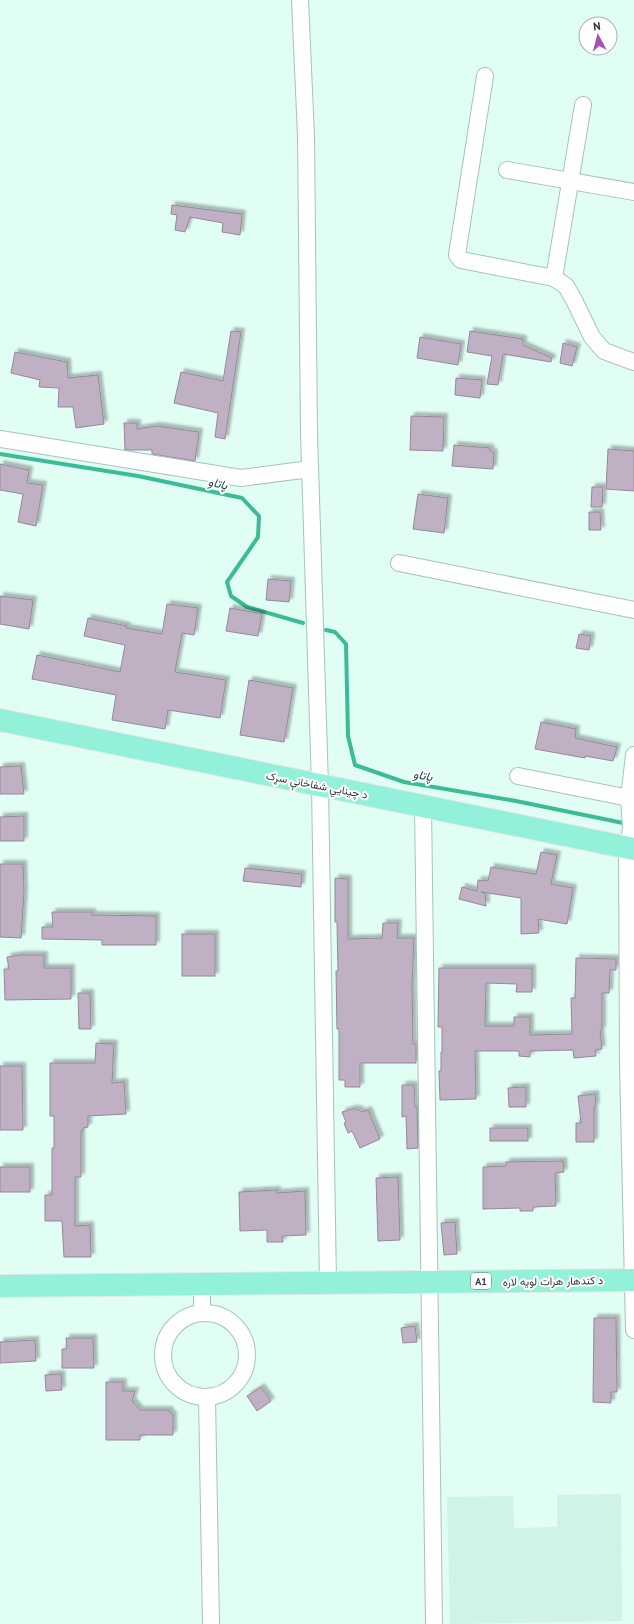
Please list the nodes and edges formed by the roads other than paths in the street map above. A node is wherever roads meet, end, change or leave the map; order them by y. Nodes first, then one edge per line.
1 (300, 0) edge
2 (485, 76) dead end
3 (583, 105) dead end
4 (507, 170) dead end
5 (571, 182) junction
6 (634, 192) edge
7 (554, 278) junction
8 (634, 362) edge
9 (0, 439) edge
10 (310, 469) junction
11 (399, 563) dead end
12 (634, 610) edge
13 (0, 720) edge
14 (634, 754) edge
15 (518, 776) dead end
16 (320, 786) junction
17 (631, 803) edge
18 (423, 806) junction
19 (630, 842) edge
20 (633, 1280) edge
21 (429, 1282) junction
22 (328, 1284) junction
23 (202, 1285) junction
24 (0, 1286) edge
25 (202, 1313) junction
26 (634, 1330) edge
27 (207, 1398) junction
28 (211, 1624) edge
29 (434, 1624) edge

1 - 10 street
2 - 7 street
3 - 5 street
4 - 5 street
5 - 6 street
5 - 7 street
7 - 8 street
9 - 10 street
10 - 16 street
11 - 12 street
13 - 16 main road, د چينايي شفاخانې سړک
14 - 17 street
15 - 17 street
16 - 18 main road, د چينايي شفاخانې سړک
16 - 22 street
17 - 19 street
18 - 19 main road, د چينايي شفاخانې سړک
18 - 21 street
19 - 20 street
20 - 21 main road, د کندهار هرات لویه لاره / A1
20 - 26 street
21 - 22 main road, د کندهار هرات لویه لاره / A1
21 - 29 street
22 - 23 main road, د کندهار هرات لویه لاره
23 - 24 main road, د کندهار هرات لویه لاره
23 - 25 street
25 - 27 street
25 - 27 street
27 - 28 street

